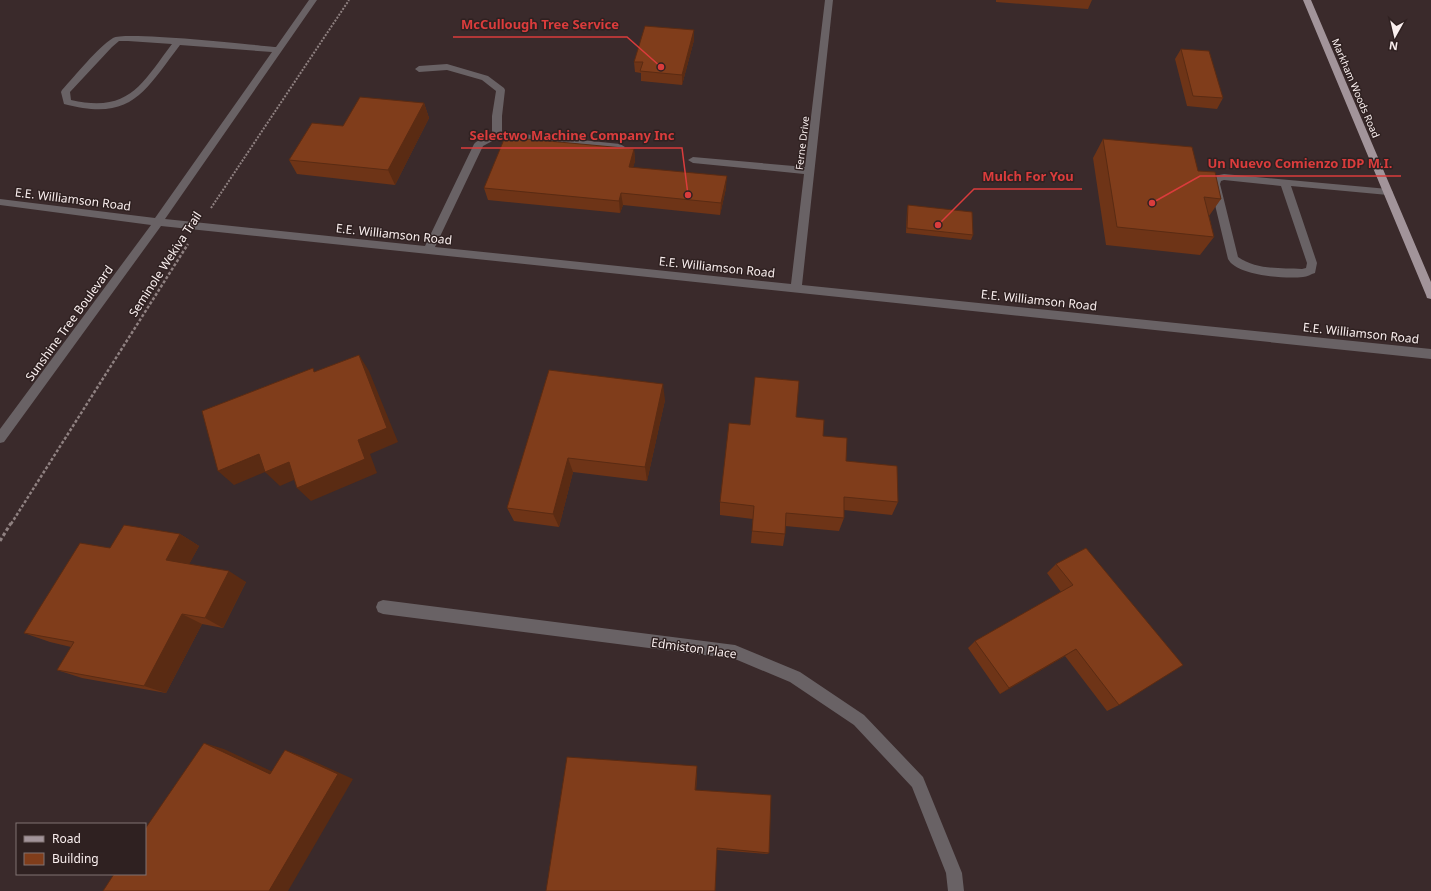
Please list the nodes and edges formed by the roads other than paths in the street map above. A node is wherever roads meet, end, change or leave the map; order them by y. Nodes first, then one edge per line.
1 (313, 0) edge
2 (829, 0) edge
3 (1307, 0) edge
4 (179, 41) junction
5 (278, 50) junction
6 (419, 69) dead end
7 (497, 135) junction
8 (620, 148) edge
9 (693, 160) dead end
10 (810, 172) junction
11 (1286, 183) junction
12 (1388, 192) junction
13 (0, 202) edge
14 (158, 222) junction
15 (428, 250) junction
16 (796, 289) junction
17 (1431, 295) edge
18 (1431, 354) edge
19 (0, 438) edge
20 (384, 607) dead end
21 (956, 891) edge

1 - 5 street, Sunshine Tree Boulevard
2 - 10 street, Ferne Drive
3 - 12 main road, Markham Woods Road
4 - 4 street
4 - 5 street
5 - 14 street, Sunshine Tree Boulevard
6 - 7 street
7 - 8 street
7 - 15 street
9 - 10 street
10 - 16 street, Ferne Drive
11 - 11 street
11 - 12 street
12 - 17 main road, Markham Woods Road
13 - 14 street, E.E. Williamson Road
14 - 15 street, E.E. Williamson Road
14 - 19 street, Sunshine Tree Boulevard
15 - 16 street, E.E. Williamson Road
16 - 18 street, E.E. Williamson Road
20 - 21 street, Edmiston Place

